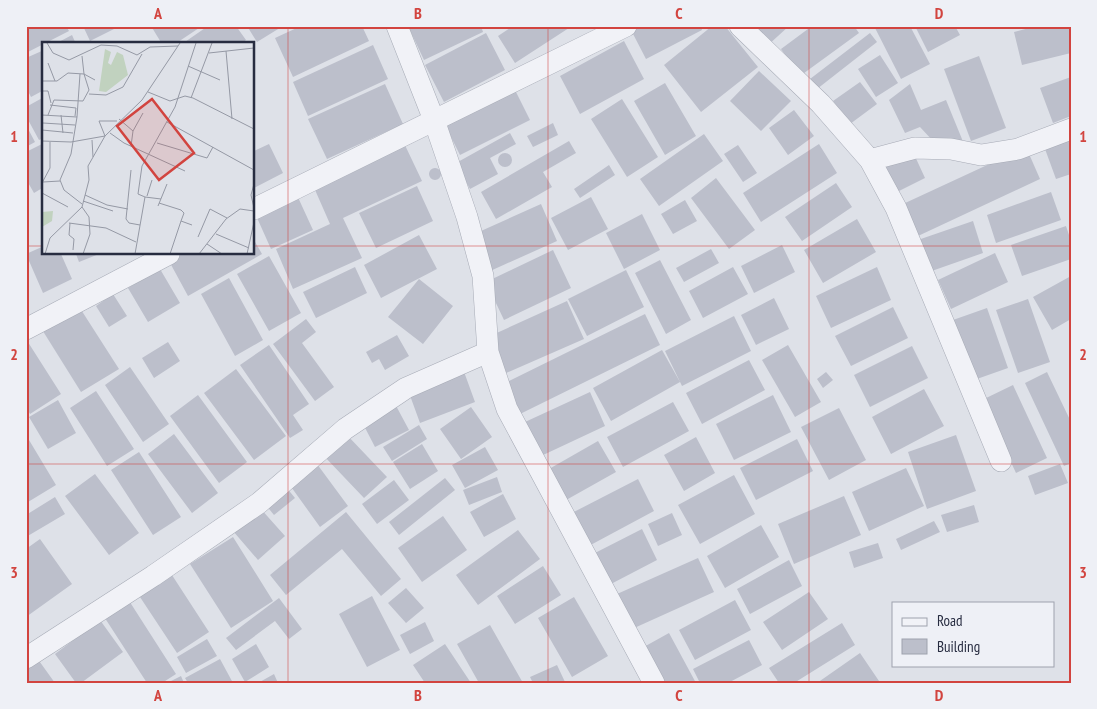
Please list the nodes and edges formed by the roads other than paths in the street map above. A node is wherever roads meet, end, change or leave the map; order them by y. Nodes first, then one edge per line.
1 (397, 26) edge
2 (626, 26) edge
3 (740, 26) edge
4 (434, 120) junction
5 (1071, 129) edge
6 (870, 160) junction
7 (255, 209) edge
8 (167, 255) edge
9 (26, 329) edge
10 (488, 352) junction
11 (1001, 461) dead end
12 (26, 658) edge
13 (647, 681) edge

1 - 4 street
2 - 4 street
3 - 6 street
4 - 7 street
4 - 10 street
5 - 6 street
6 - 11 street
8 - 9 street
10 - 12 street
10 - 13 street

